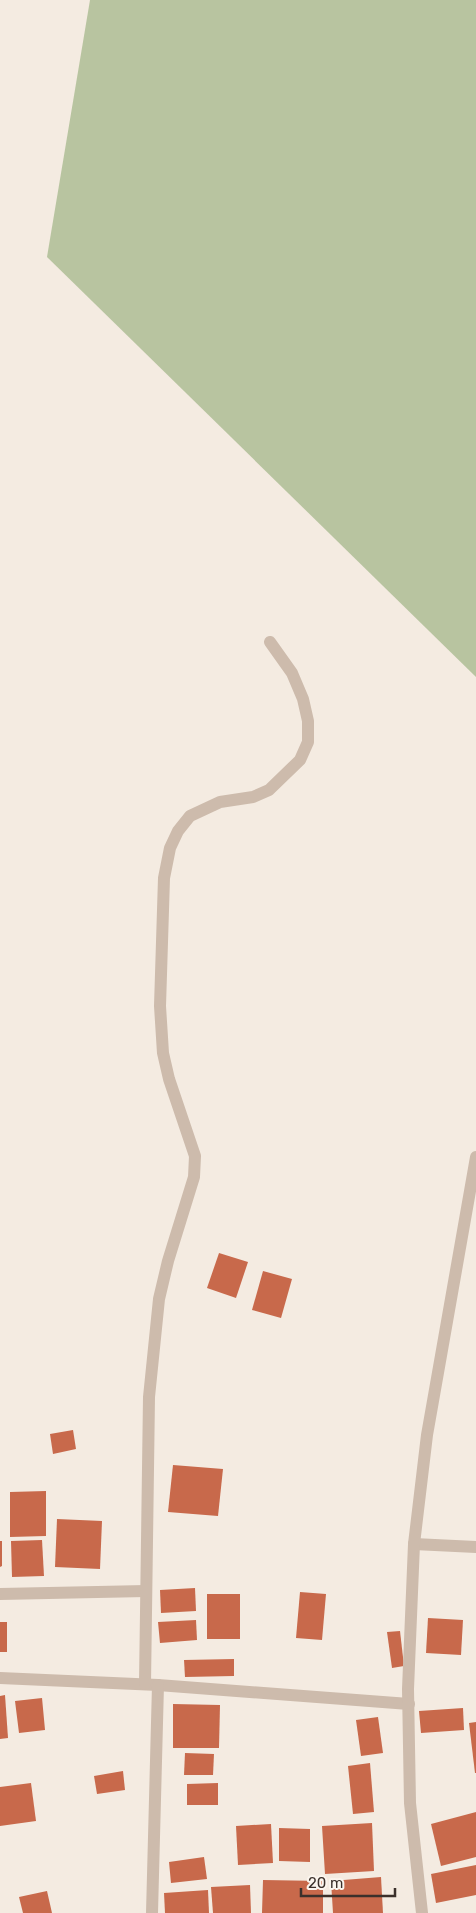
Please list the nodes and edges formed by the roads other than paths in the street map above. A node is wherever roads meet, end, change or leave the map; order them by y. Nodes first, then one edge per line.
1 (270, 642) dead end
2 (476, 1157) edge
3 (414, 1544) junction
4 (476, 1547) edge
5 (146, 1591) junction
6 (0, 1594) edge
7 (0, 1678) edge
8 (151, 1684) junction
9 (409, 1704) junction
10 (152, 1913) edge
11 (422, 1913) edge

1 - 5 street
2 - 3 street
3 - 4 street
3 - 9 street
5 - 6 street
5 - 8 street
7 - 8 street
8 - 9 street
8 - 10 street
9 - 11 street

